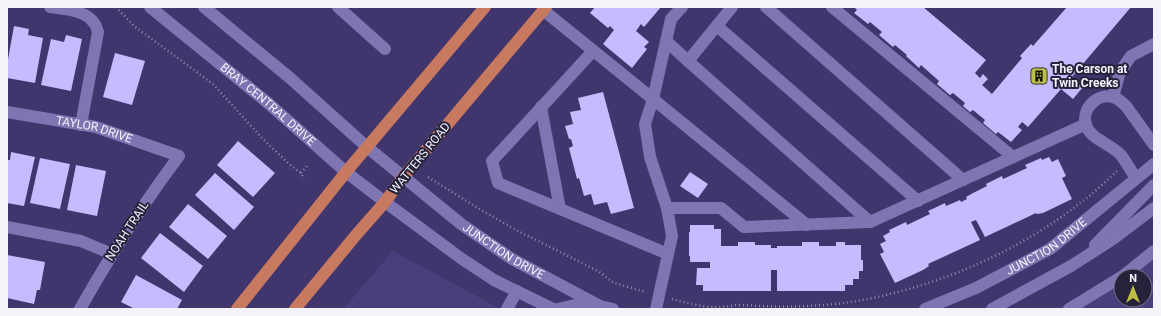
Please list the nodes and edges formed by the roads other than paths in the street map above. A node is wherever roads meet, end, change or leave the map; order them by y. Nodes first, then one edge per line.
1 (50, 7) edge
2 (150, 7) edge
3 (204, 7) edge
4 (338, 7) edge
5 (485, 7) edge
6 (682, 7) edge
7 (732, 7) edge
8 (766, 7) edge
9 (832, 7) edge
10 (544, 8) edge
11 (717, 26) junction
12 (666, 41) junction
13 (1154, 44) edge
14 (386, 49) dead end
15 (593, 51) junction
16 (688, 61) junction
17 (1117, 98) junction
18 (653, 99) junction
19 (541, 107) junction
20 (7, 112) edge
21 (1086, 124) junction
22 (81, 125) junction
23 (1154, 145) edge
24 (367, 147) junction
25 (179, 156) joint
26 (1013, 157) junction
27 (1154, 164) edge
28 (346, 172) junction
29 (404, 176) junction
30 (1136, 178) junction
31 (963, 180) junction
32 (1154, 185) edge
33 (918, 201) junction
34 (385, 202) junction
35 (667, 208) junction
36 (1154, 208) edge
37 (560, 209) junction
38 (870, 222) junction
39 (807, 225) junction
40 (7, 227) edge
41 (1154, 251) edge
42 (112, 254) junction
43 (668, 254) junction
44 (1081, 260) junction
45 (1133, 268) edge
46 (1113, 282) edge
47 (517, 291) junction
48 (80, 309) edge
49 (237, 309) edge
50 (294, 309) edge
51 (507, 309) edge
52 (553, 309) edge
53 (556, 309) edge
54 (594, 309) edge
55 (613, 309) edge
56 (656, 309) edge
57 (924, 309) edge
58 (992, 309) edge
59 (1069, 309) edge

1 - 22 street
2 - 28 street, BRAY CENTRAL DRIVE
3 - 24 street
4 - 14 street
5 - 24 main road
6 - 12 street
7 - 11 street
8 - 31 street
9 - 26 street
10 - 15 street
10 - 29 main road, WATTERS ROAD
11 - 16 street
11 - 33 street
12 - 16 street
12 - 18 street
13 - 17 street
15 - 18 street
15 - 19 street
16 - 38 street
17 - 21 street
17 - 23 street
18 - 35 street
18 - 39 street
19 - 37 street
19 - 37 street
20 - 22 street, TAYLOR DRIVE
21 - 26 street
21 - 30 street
22 - 25 street, TAYLOR DRIVE
24 - 28 main road
24 - 29 street
25 - 42 street, NOAH TRAIL
26 - 31 street
27 - 30 street, JUNCTION DRIVE
28 - 34 street, BRAY CENTRAL DRIVE
28 - 49 main road
29 - 34 main road, WATTERS ROAD
29 - 55 street, JUNCTION DRIVE
30 - 57 street, JUNCTION DRIVE
31 - 33 street
32 - 44 street
33 - 38 street
34 - 47 street
34 - 50 main road, WATTERS ROAD
35 - 39 street
35 - 43 street
36 - 44 street
37 - 43 street
38 - 39 street
40 - 42 street
41 - 45 street
42 - 48 street, NOAH TRAIL
43 - 56 street
44 - 58 street
46 - 59 street
47 - 51 street
47 - 52 street
53 - 54 street

